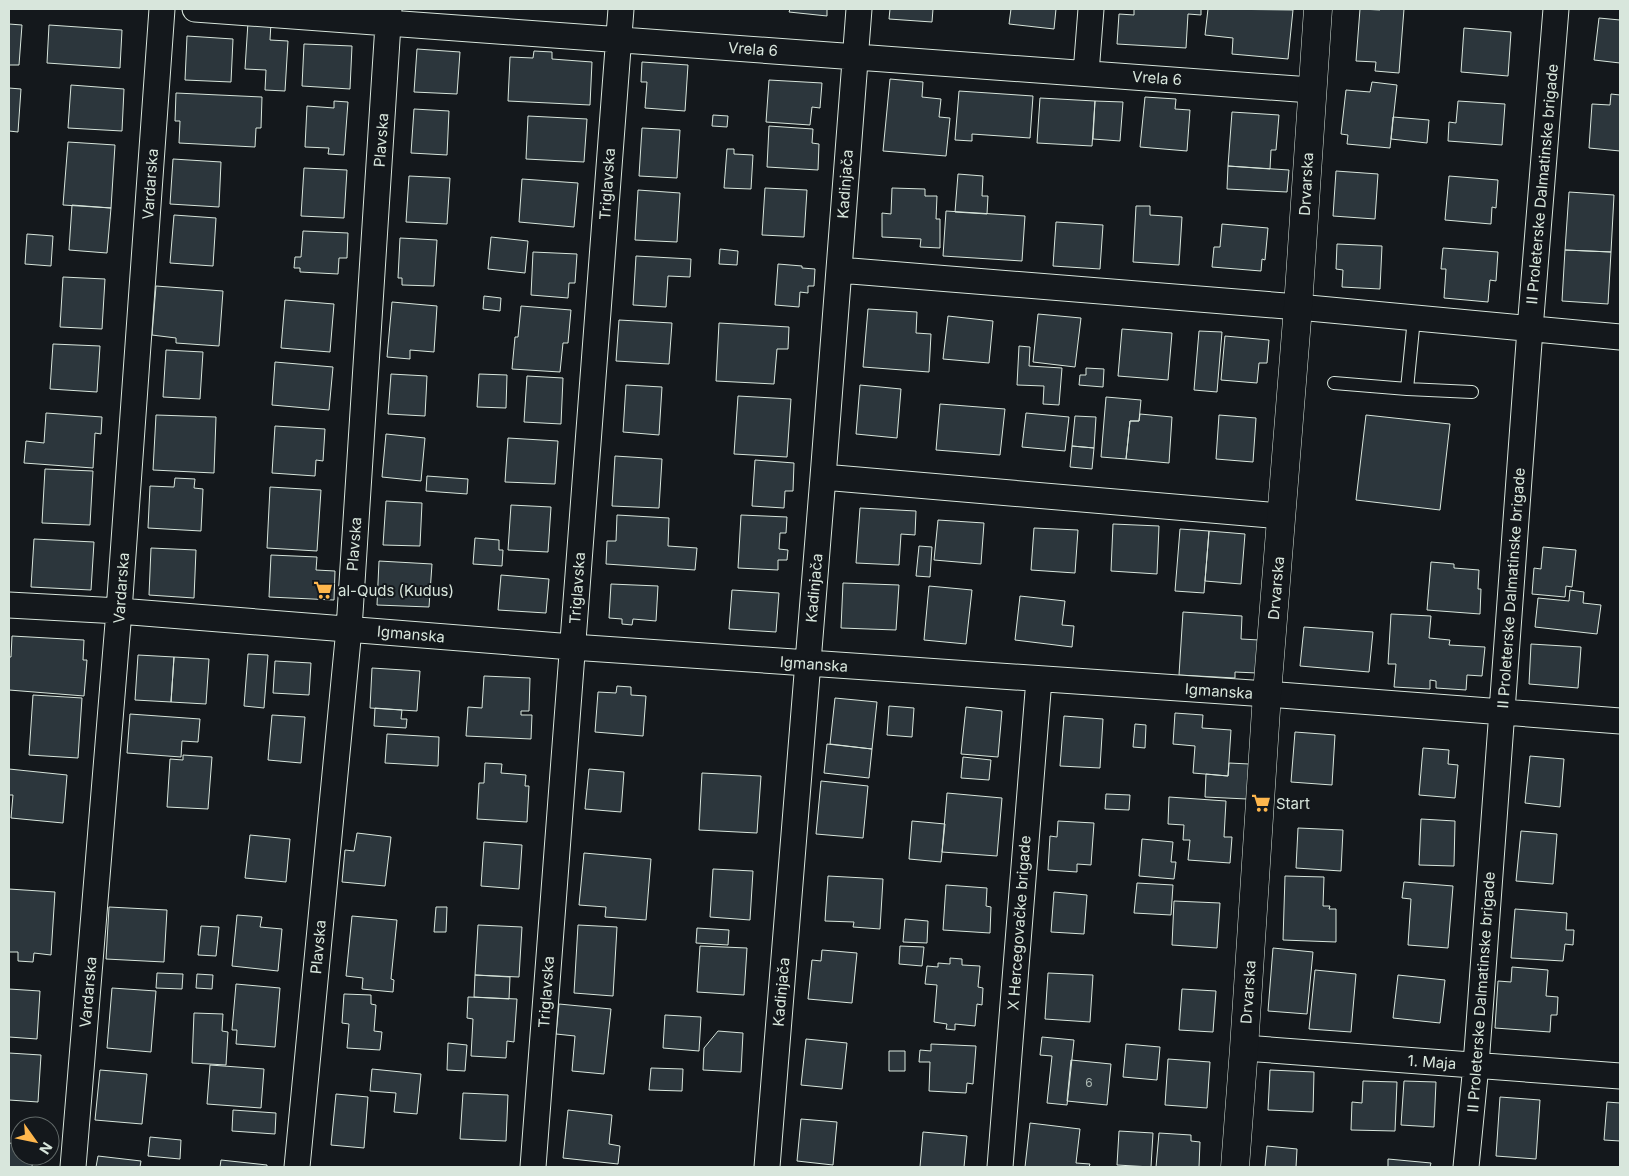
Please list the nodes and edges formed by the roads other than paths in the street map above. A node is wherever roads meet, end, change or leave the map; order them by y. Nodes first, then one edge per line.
1 (162, 9) edge
2 (195, 9) edge
3 (621, 9) edge
4 (859, 9) edge
5 (1091, 9) edge
6 (1318, 9) edge
7 (1556, 9) edge
8 (389, 16) edge
9 (618, 40) junction
10 (855, 56) junction
11 (1086, 73) junction
12 (1312, 90) junction
13 (839, 270) junction
14 (1298, 307) junction
15 (1414, 318) junction
16 (1530, 329) junction
17 (1620, 337) edge
18 (1334, 383) dead end
19 (1407, 390) junction
20 (1472, 392) dead end
21 (823, 477) junction
22 (1281, 516) junction
23 (9, 605) edge
24 (120, 611) junction
25 (349, 629) junction
26 (572, 647) junction
27 (808, 663) junction
28 (1038, 679) junction
29 (1267, 694) junction
30 (1502, 712) junction
31 (1620, 721) edge
32 (1244, 1048) junction
33 (1476, 1065) junction
34 (1620, 1076) edge
35 (73, 1167) edge
36 (297, 1167) edge
37 (533, 1167) edge
38 (767, 1167) edge
39 (1000, 1167) edge
40 (1235, 1167) edge
41 (1466, 1167) edge

1 - 24 street, Vardarska
2 - 8 street, Vrela 6
3 - 9 street, Triglavska
4 - 10 street, Kadinjača
5 - 11 street
6 - 12 main road, Drvarska
7 - 16 street, II Proleterske Dalmatinske brigade
8 - 9 street, Vrela 6
8 - 25 street, Plavska
9 - 10 street, Vrela 6
9 - 26 street, Triglavska
10 - 11 street, Vrela 6
10 - 13 street, Kadinjača
11 - 12 street, Vrela 6
12 - 14 main road, Drvarska
13 - 14 street
13 - 21 street, Kadinjača
14 - 15 street
14 - 22 main road, Drvarska
15 - 16 street
15 - 19 lane
16 - 17 street
16 - 30 street, II Proleterske Dalmatinske brigade
18 - 19 lane
19 - 20 lane
21 - 22 street
21 - 27 street, Kadinjača
22 - 29 main road, Drvarska
23 - 24 street, Igmanska
24 - 25 street, Igmanska
24 - 35 street, Vardarska
25 - 26 street, Igmanska
25 - 36 street, Plavska
26 - 27 street, Igmanska
26 - 37 street, Triglavska
27 - 28 street, Igmanska
27 - 38 street, Kadinjača
28 - 29 street, Igmanska
28 - 39 street, X Hercegovačke brigade
29 - 30 street, Igmanska
29 - 32 main road, Drvarska
30 - 31 street, Igmanska
30 - 33 street, II Proleterske Dalmatinske brigade
32 - 33 street, 1. Maja
32 - 40 main road, Drvarska
33 - 34 street, 1. Maja
33 - 41 street, II Proleterske Dalmatinske brigade

